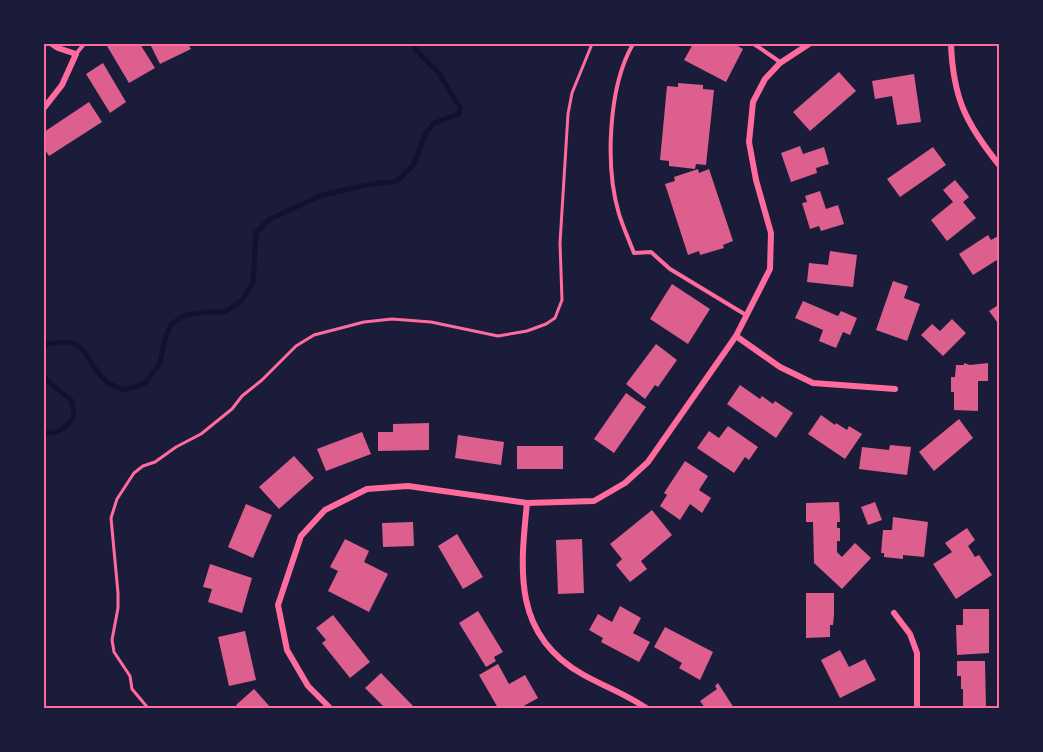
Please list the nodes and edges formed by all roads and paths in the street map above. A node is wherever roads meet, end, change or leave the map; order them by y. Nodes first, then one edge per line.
1 (52, 44) edge
2 (84, 44) edge
3 (592, 44) edge
4 (633, 44) edge
5 (754, 44) edge
6 (809, 44) edge
7 (951, 44) edge
8 (76, 54) junction
9 (780, 63) junction
10 (44, 108) edge
11 (999, 166) edge
12 (746, 315) junction
13 (736, 336) junction
14 (895, 389) dead end
15 (527, 503) junction
16 (894, 613) dead end
17 (148, 708) edge
18 (330, 708) edge
19 (646, 708) edge
20 (917, 708) edge

1 - 8 street
2 - 8 lane
3 - 17 path
4 - 12 lane
5 - 9 lane
6 - 9 street
7 - 11 street
8 - 10 street
9 - 12 street
12 - 13 street
13 - 14 street
13 - 15 street
15 - 18 street
15 - 19 street
16 - 20 street

